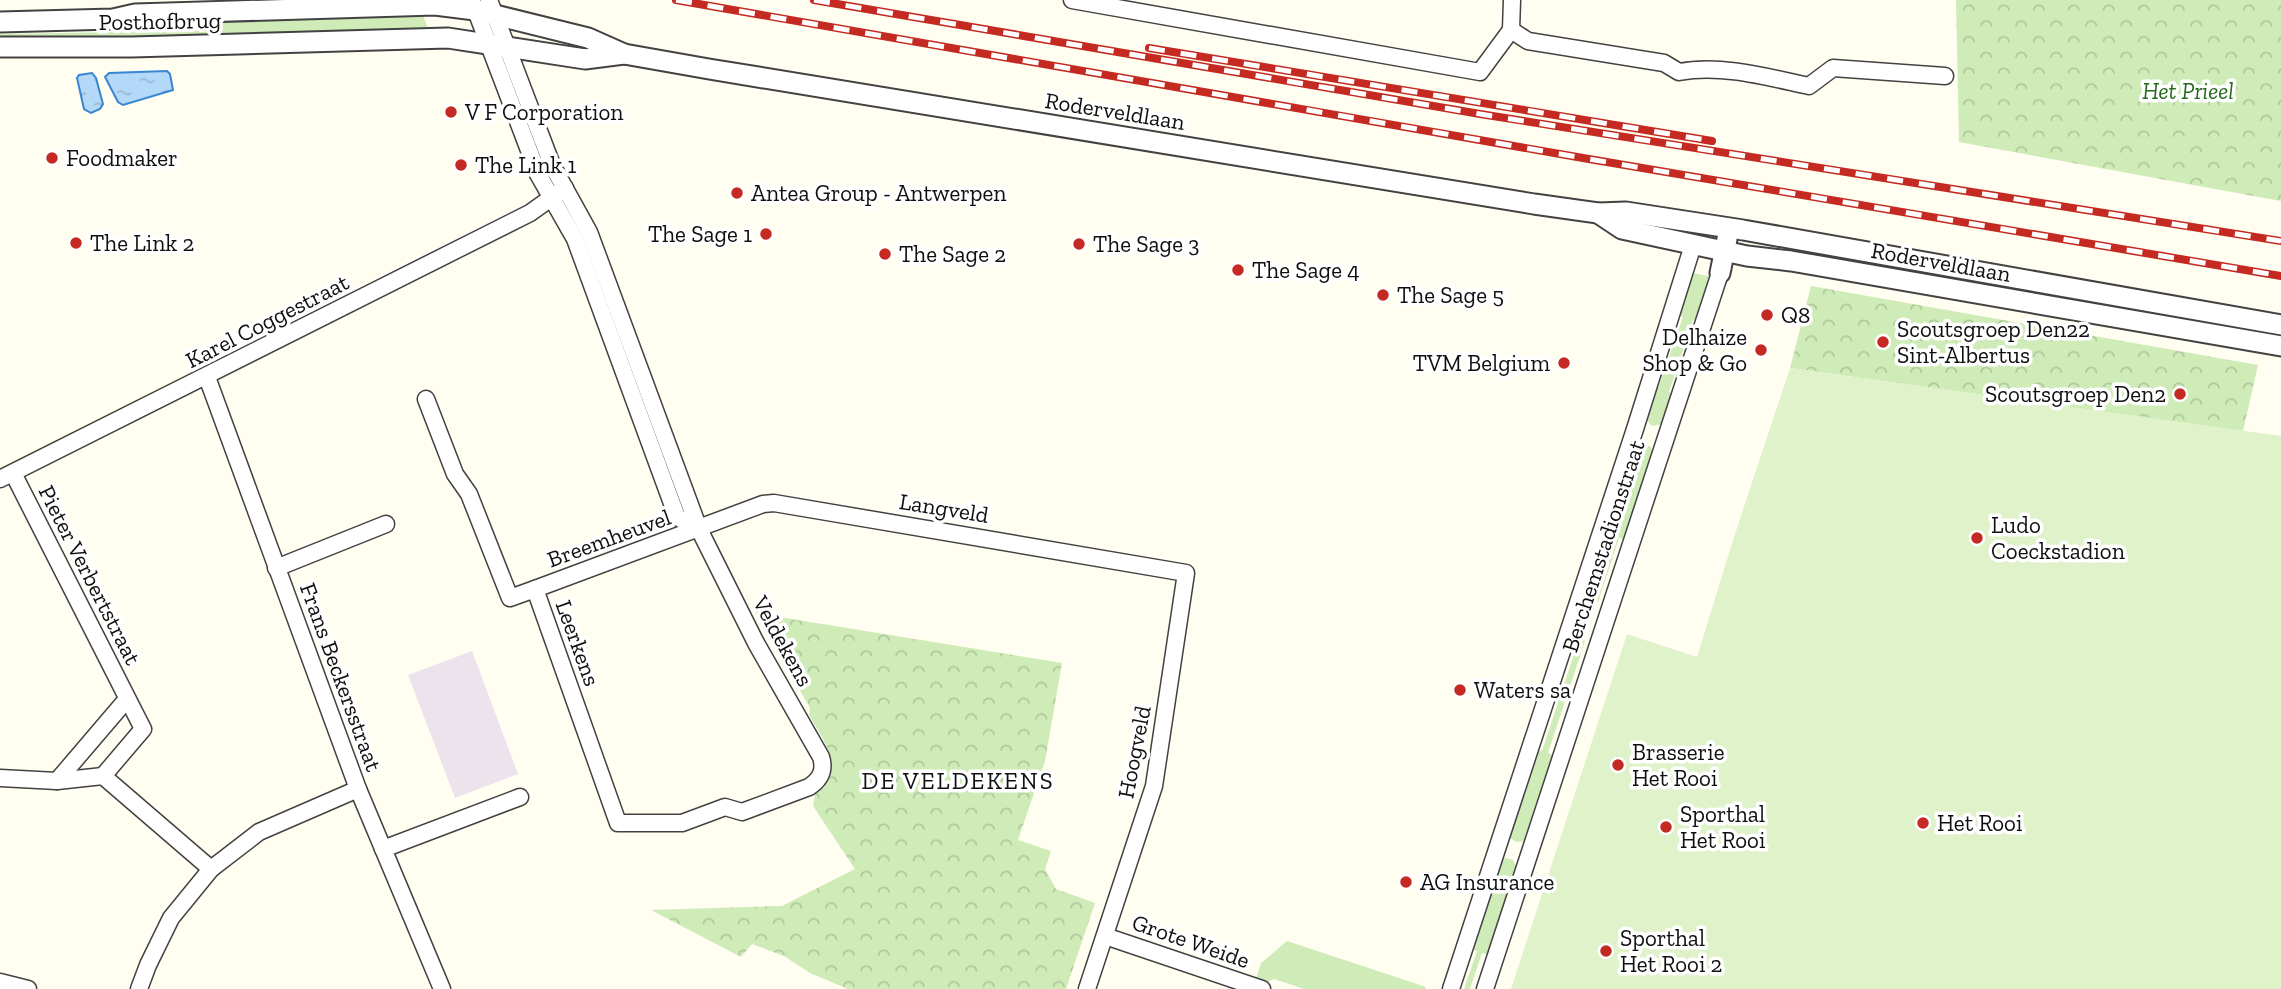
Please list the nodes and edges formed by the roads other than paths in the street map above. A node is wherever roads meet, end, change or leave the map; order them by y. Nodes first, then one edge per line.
1 (1072, 0) edge
2 (1512, 0) edge
3 (483, 6) edge
4 (0, 22) edge
5 (1511, 30) junction
6 (488, 44) junction
7 (0, 47) edge
8 (508, 48) junction
9 (624, 54) junction
10 (1945, 76) dead end
11 (558, 193) junction
12 (1598, 213) junction
13 (1699, 223) junction
14 (1730, 228) junction
15 (1693, 245) junction
16 (1724, 252) junction
17 (1720, 273) joint
18 (2281, 325) edge
19 (2281, 346) edge
20 (207, 377) junction
21 (426, 399) dead end
22 (1635, 429) junction
23 (1665, 438) junction
24 (6, 476) edge
25 (386, 524) dead end
26 (699, 529) junction
27 (276, 568) junction
28 (1185, 573) joint
29 (535, 589) junction
30 (127, 699) junction
31 (103, 776) junction
32 (0, 778) edge
33 (57, 781) junction
34 (358, 789) junction
35 (520, 797) dead end
36 (618, 823) joint
37 (1497, 846) junction
38 (383, 849) junction
39 (1528, 855) junction
40 (211, 869) junction
41 (1105, 936) junction
42 (0, 982) edge
43 (28, 989) edge
44 (139, 989) edge
45 (442, 989) edge
46 (1087, 989) edge
47 (1262, 989) edge
48 (1451, 989) edge
49 (1485, 989) edge

1 - 5 street
2 - 5 street
3 - 4 street, Posthofbrug
3 - 6 street
3 - 8 street
3 - 9 street, Roderveldlaan
5 - 10 street
6 - 7 street, Posthofbrug
6 - 8 street, Roderveldlaan
6 - 11 street
8 - 9 street, Roderveldlaan
8 - 11 street
9 - 12 street, Roderveldlaan
11 - 20 street, Karel Coggestraat
11 - 26 street, Veldekens
12 - 13 street, Roderveldlaan
12 - 15 street, Roderveldlaan
13 - 14 street, Roderveldlaan
13 - 15 street
14 - 16 street, Berchemstadionstraat
14 - 18 street, Roderveldlaan
15 - 16 street, Roderveldlaan
15 - 22 street, Berchemstadionstraat
16 - 17 street, Berchemstadionstraat
16 - 19 street, Roderveldlaan
17 - 23 street, Berchemstadionstraat
20 - 24 street, Karel Coggestraat
20 - 27 street, Frans Beckersstraat
21 - 29 street, Leerkens
22 - 23 street
22 - 37 street, Berchemstadionstraat
23 - 39 street, Berchemstadionstraat
24 - 30 street, Pieter Verbertstraat
25 - 27 street
26 - 28 street, Langveld
26 - 29 street, Breemheuvel
26 - 36 street, Veldekens
27 - 34 street, Frans Beckersstraat
28 - 41 street, Hoogveld
29 - 36 street, Leerkens
30 - 31 street, Pieter Verbertstraat
30 - 33 street, Pieter Verbertstraat
31 - 33 street
31 - 40 street
32 - 33 street
34 - 38 street, Frans Beckersstraat
34 - 40 street
35 - 38 street
37 - 39 street
37 - 48 street, Berchemstadionstraat
38 - 45 street, Frans Beckersstraat
39 - 49 street, Berchemstadionstraat
40 - 44 street
41 - 46 street, Hoogveld
41 - 47 street, Grote Weide
42 - 43 street

